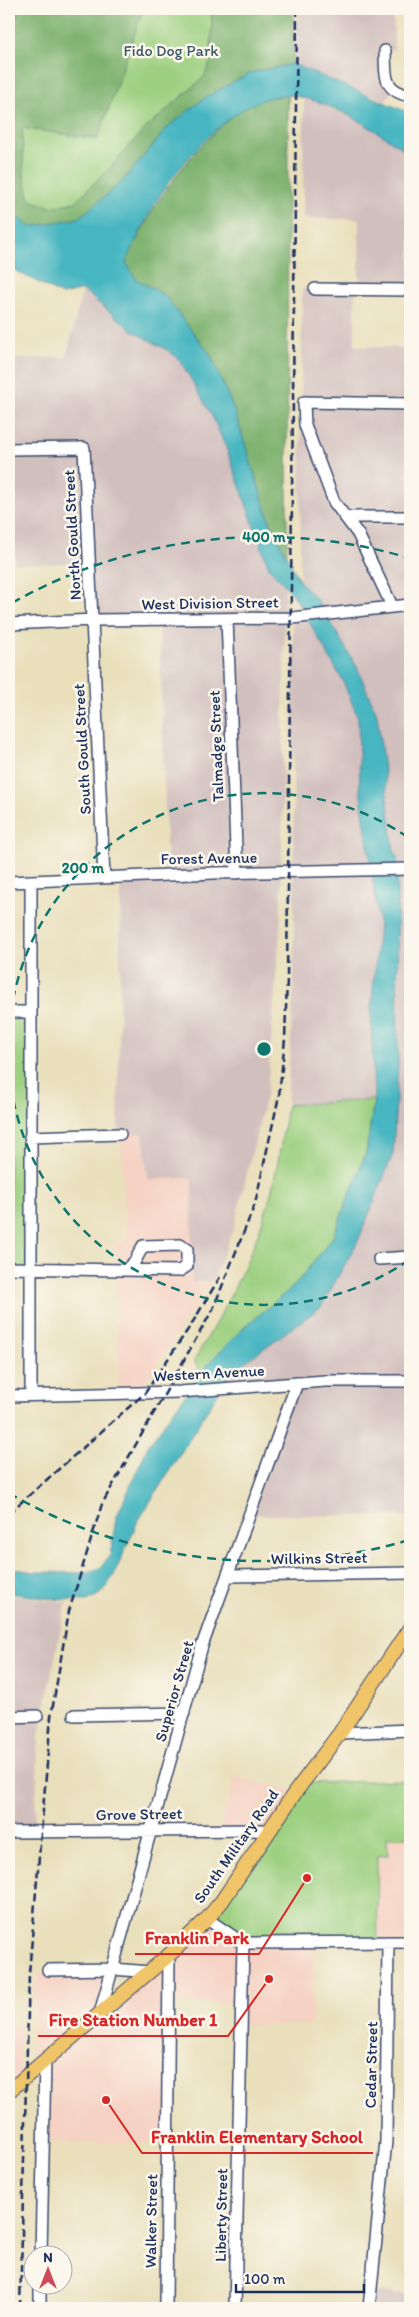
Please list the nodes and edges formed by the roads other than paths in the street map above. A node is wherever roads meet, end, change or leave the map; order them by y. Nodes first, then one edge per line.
1 (384, 51) dead end
2 (410, 96) edge
3 (316, 289) dead end
4 (410, 290) edge
5 (410, 404) edge
6 (9, 449) edge
7 (347, 517) junction
8 (410, 517) edge
9 (410, 605) edge
10 (392, 606) junction
11 (227, 619) junction
12 (93, 620) junction
13 (9, 624) edge
14 (410, 869) edge
15 (237, 873) junction
16 (104, 877) junction
17 (31, 881) junction
18 (9, 882) edge
19 (9, 1012) edge
20 (31, 1012) junction
21 (120, 1134) dead end
22 (30, 1137) junction
23 (410, 1257) edge
24 (379, 1259) dead end
25 (30, 1267) junction
26 (9, 1268) edge
27 (126, 1270) junction
28 (410, 1382) edge
29 (297, 1383) junction
30 (31, 1395) junction
31 (9, 1396) edge
32 (410, 1573) edge
33 (229, 1576) junction
34 (410, 1628) edge
35 (184, 1713) junction
36 (74, 1715) dead end
37 (37, 1716) dead end
38 (9, 1717) edge
39 (410, 1730) edge
40 (340, 1733) junction
41 (152, 1830) junction
42 (270, 1830) junction
43 (9, 1832) edge
44 (207, 1919) junction
45 (388, 1942) junction
46 (410, 1942) edge
47 (242, 1943) junction
48 (169, 1955) junction
49 (113, 1969) junction
50 (48, 1970) dead end
51 (150, 1972) junction
52 (100, 2013) junction
53 (45, 2060) junction
54 (9, 2091) edge
55 (41, 2244) edge
56 (40, 2294) edge
57 (40, 2308) edge
58 (166, 2308) edge
59 (235, 2308) edge
60 (369, 2308) edge

1 - 2 street
3 - 4 street
5 - 7 street
6 - 12 street, North Gould Street
7 - 8 street
7 - 10 street
9 - 10 street, West Division Street
10 - 11 street, West Division Street
11 - 12 street, West Division Street
11 - 15 street, Talmadge Street
12 - 13 street, West Division Street
12 - 16 street, South Gould Street
14 - 15 street, Forest Avenue
15 - 16 street, Forest Avenue
16 - 17 street, Forest Avenue
17 - 18 street, Forest Avenue
17 - 20 street
19 - 20 street
20 - 22 street
21 - 22 street
22 - 25 street
23 - 24 street
25 - 26 street
25 - 27 street
25 - 30 street
27 - 27 street
28 - 29 street, Western Avenue
29 - 30 street, Western Avenue
29 - 33 street, Superior Street
30 - 31 street, Western Avenue
32 - 33 street, Wilkins Street
33 - 35 street, Superior Street
34 - 40 main road, South Military Road
35 - 36 street
35 - 41 street, Superior Street
37 - 38 street
39 - 40 street
40 - 42 main road, South Military Road
41 - 42 street, Grove Street
41 - 43 street, Grove Street
41 - 49 street, Superior Street
42 - 44 main road, South Military Road
44 - 47 street
44 - 48 main road, South Military Road
45 - 46 street
45 - 47 street
45 - 60 street, Cedar Street
47 - 59 street, Liberty Street
48 - 51 main road, South Military Road
48 - 58 street, Walker Street
49 - 50 street
49 - 51 street
49 - 52 street, Superior Street
51 - 52 main road, South Military Road
52 - 53 main road, South Military Road
53 - 54 main road, South Military Road
53 - 55 street
56 - 57 street

